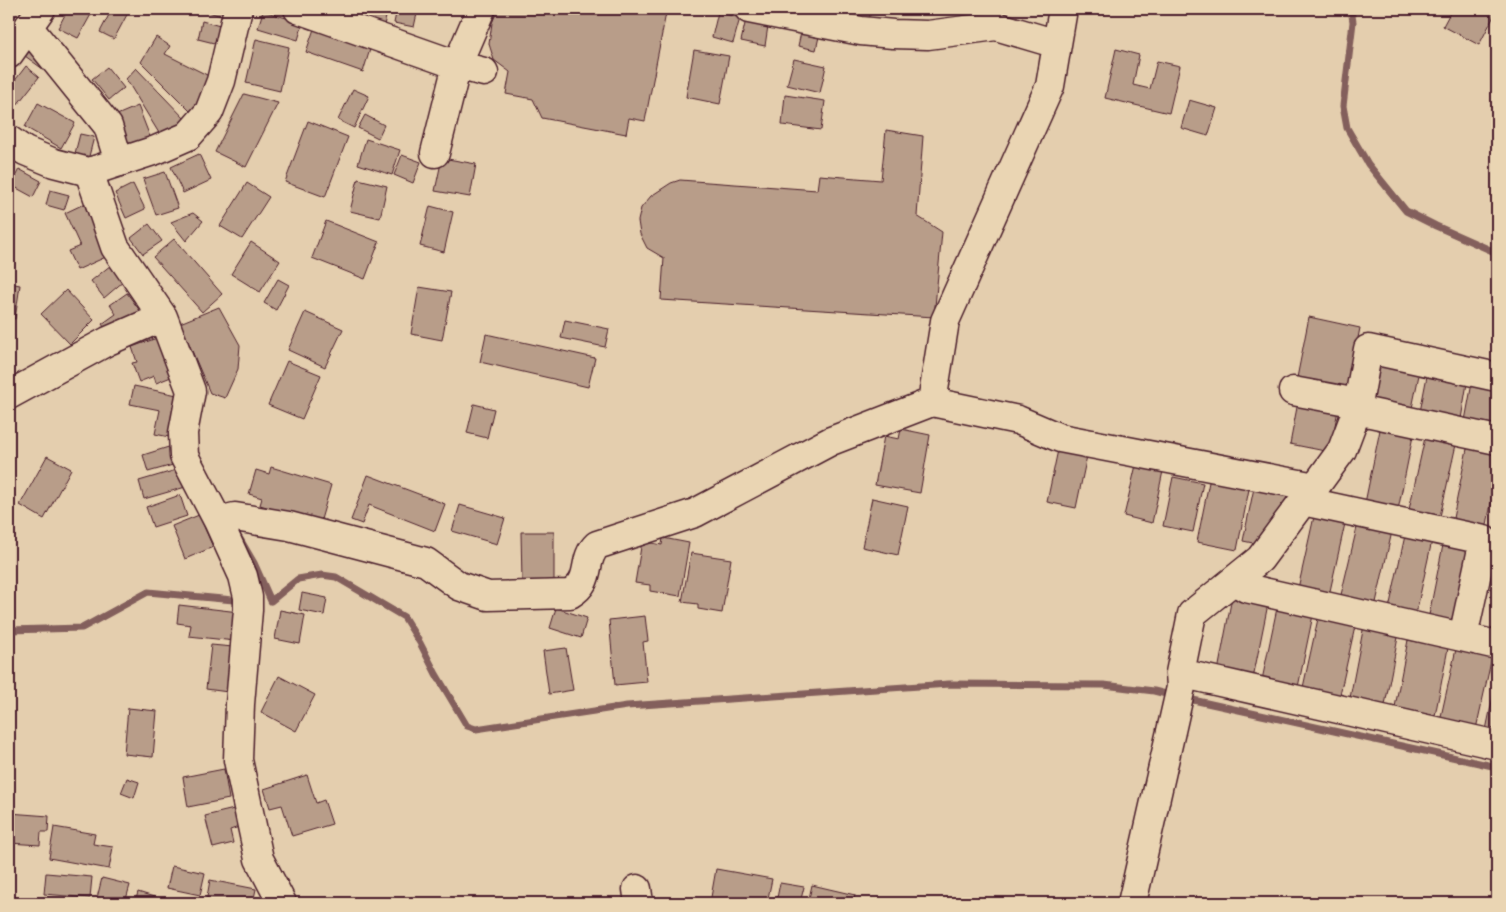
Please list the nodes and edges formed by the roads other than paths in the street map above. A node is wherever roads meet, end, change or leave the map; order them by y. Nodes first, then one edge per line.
1 (238, 9) edge
2 (298, 9) edge
3 (481, 9) edge
4 (749, 9) edge
5 (1063, 9) edge
6 (35, 18) edge
7 (1057, 44) junction
8 (9, 54) edge
9 (457, 65) junction
10 (484, 72) dead end
11 (9, 140) edge
12 (435, 153) dead end
13 (119, 162) junction
14 (89, 172) junction
15 (163, 317) junction
16 (1497, 377) edge
17 (1293, 391) dead end
18 (9, 395) edge
19 (932, 402) junction
20 (1358, 407) junction
21 (1497, 440) edge
22 (1309, 494) junction
23 (218, 521) junction
24 (1234, 581) junction
25 (1463, 637) junction
26 (1497, 645) edge
27 (1180, 680) junction
28 (1497, 744) edge
29 (282, 903) edge
30 (1132, 903) edge

1 - 13 street
2 - 9 street
3 - 9 street
4 - 7 street
5 - 7 street
6 - 8 street
6 - 13 street
7 - 19 street
9 - 10 street
9 - 12 street
11 - 14 street
13 - 14 street
14 - 15 street
15 - 18 street
15 - 23 street
16 - 20 street
17 - 20 street
19 - 22 street
19 - 23 street
20 - 21 street
20 - 22 street
22 - 24 street
22 - 25 street
23 - 29 street
24 - 25 street
24 - 27 street
25 - 26 street
27 - 28 street
27 - 30 street

